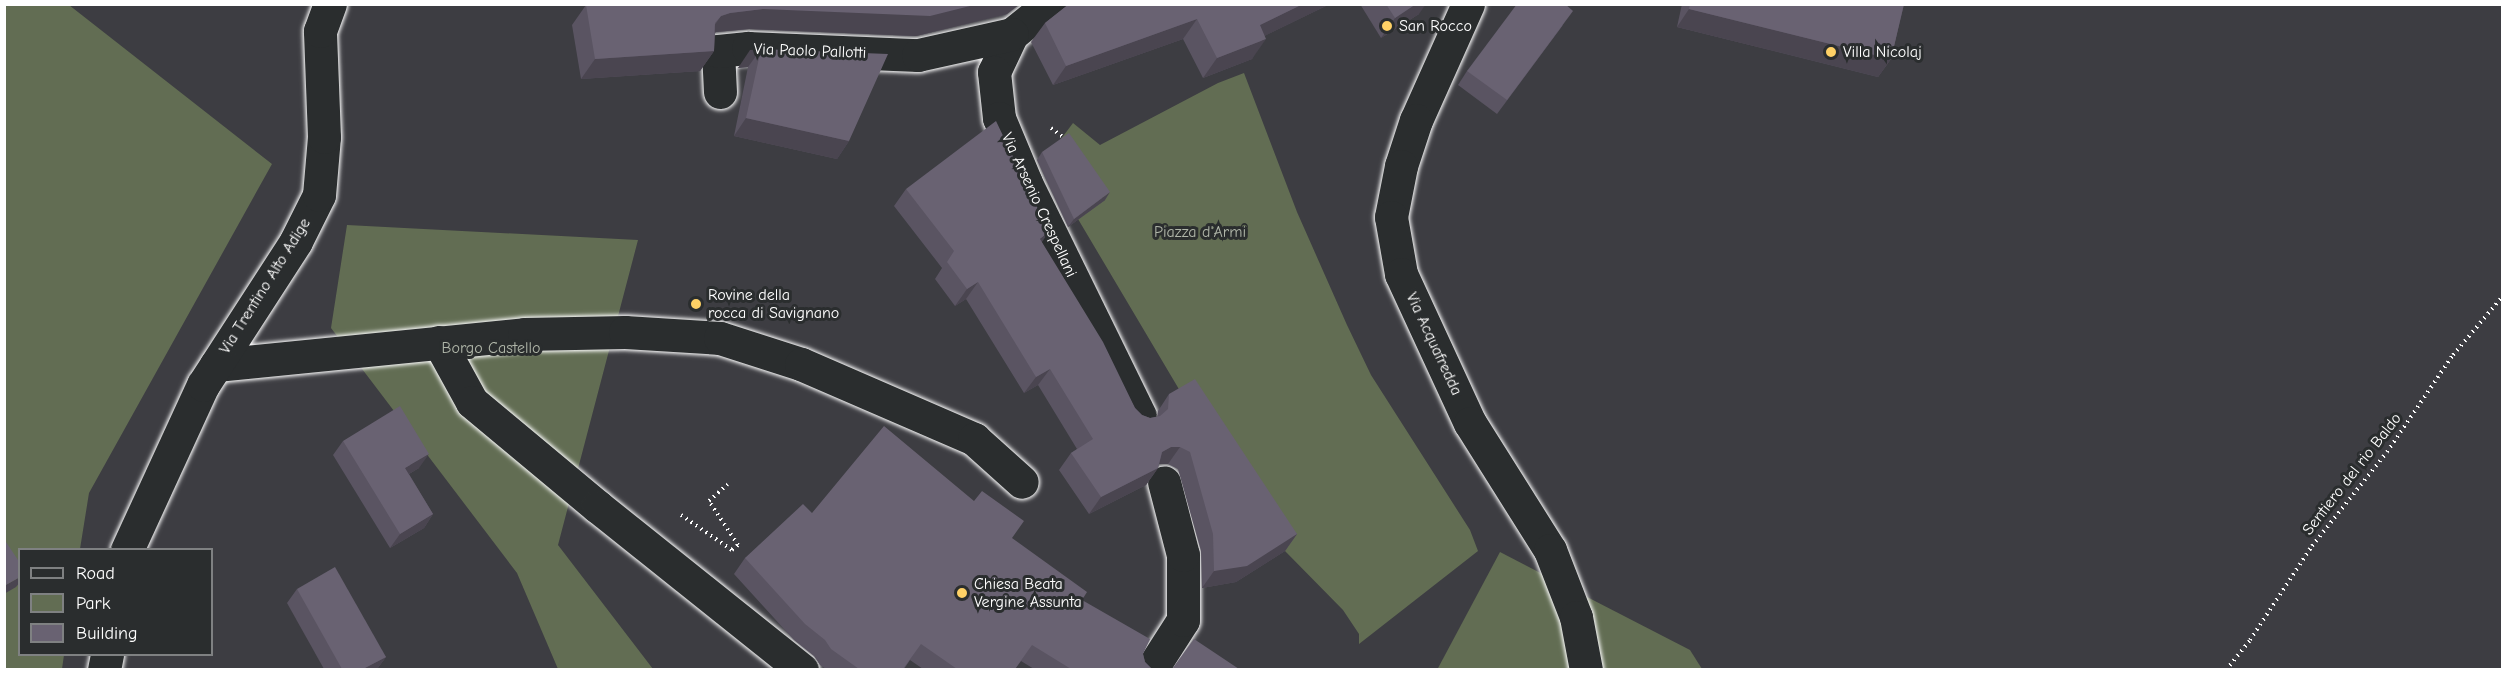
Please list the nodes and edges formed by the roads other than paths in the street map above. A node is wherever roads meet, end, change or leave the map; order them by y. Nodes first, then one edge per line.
1 (330, 4) edge
2 (1053, 4) edge
3 (1468, 4) edge
4 (1012, 34) junction
5 (720, 92) dead end
6 (439, 342) junction
7 (216, 365) junction
8 (1140, 416) edge
9 (1022, 482) dead end
10 (1164, 482) dead end
11 (127, 548) edge
12 (802, 669) edge
13 (1151, 669) edge
14 (1586, 669) edge

1 - 7 street, Via Trentino Alto Adige
2 - 4 street, Via Arsenio Crespellani
3 - 14 street, Via Acquafredda
4 - 5 street, Via Paolo Pallotti
4 - 8 street, Via Arsenio Crespellani
6 - 7 street
6 - 9 street
6 - 12 street
7 - 11 street, Via Trentino Alto Adige
10 - 13 street

